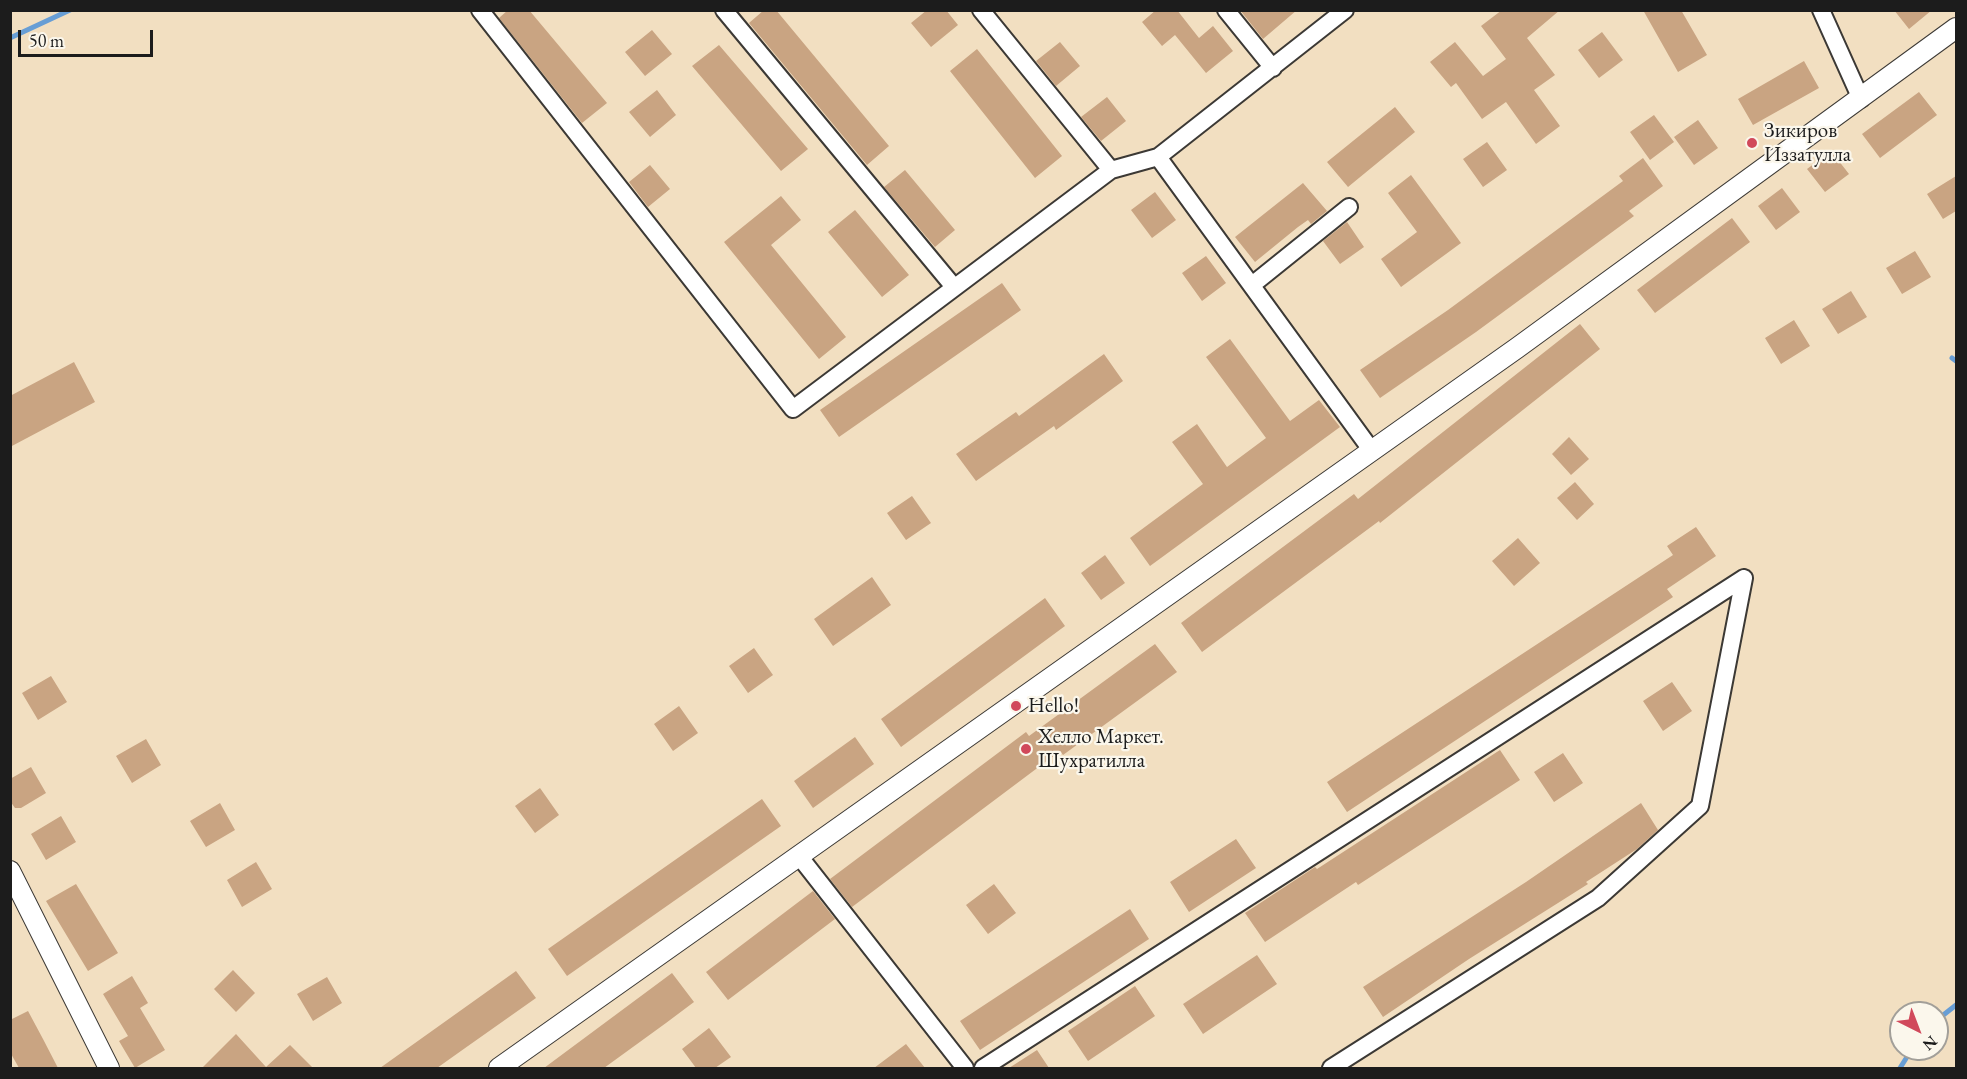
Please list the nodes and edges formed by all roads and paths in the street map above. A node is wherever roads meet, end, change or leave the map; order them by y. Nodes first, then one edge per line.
1 (480, 10) edge
2 (724, 10) edge
3 (981, 10) edge
4 (1226, 10) edge
5 (1345, 10) edge
6 (1821, 10) edge
7 (1956, 28) edge
8 (1273, 68) junction
9 (1861, 99) junction
10 (1158, 157) junction
11 (1111, 170) junction
12 (1349, 207) dead end
13 (1252, 285) junction
14 (954, 287) junction
15 (1372, 451) junction
16 (799, 856) junction
17 (10, 871) edge
18 (109, 1068) edge
19 (499, 1068) edge
20 (965, 1068) edge
21 (983, 1068) edge
22 (1331, 1068) edge

1 - 14 street
2 - 14 street
3 - 11 street
4 - 8 street
5 - 8 street
6 - 9 street
7 - 9 street
8 - 10 street
9 - 15 street
10 - 11 street
10 - 13 street
11 - 14 street
12 - 13 street
13 - 15 street
15 - 16 street
16 - 19 street
16 - 20 street
17 - 18 street
21 - 22 street

